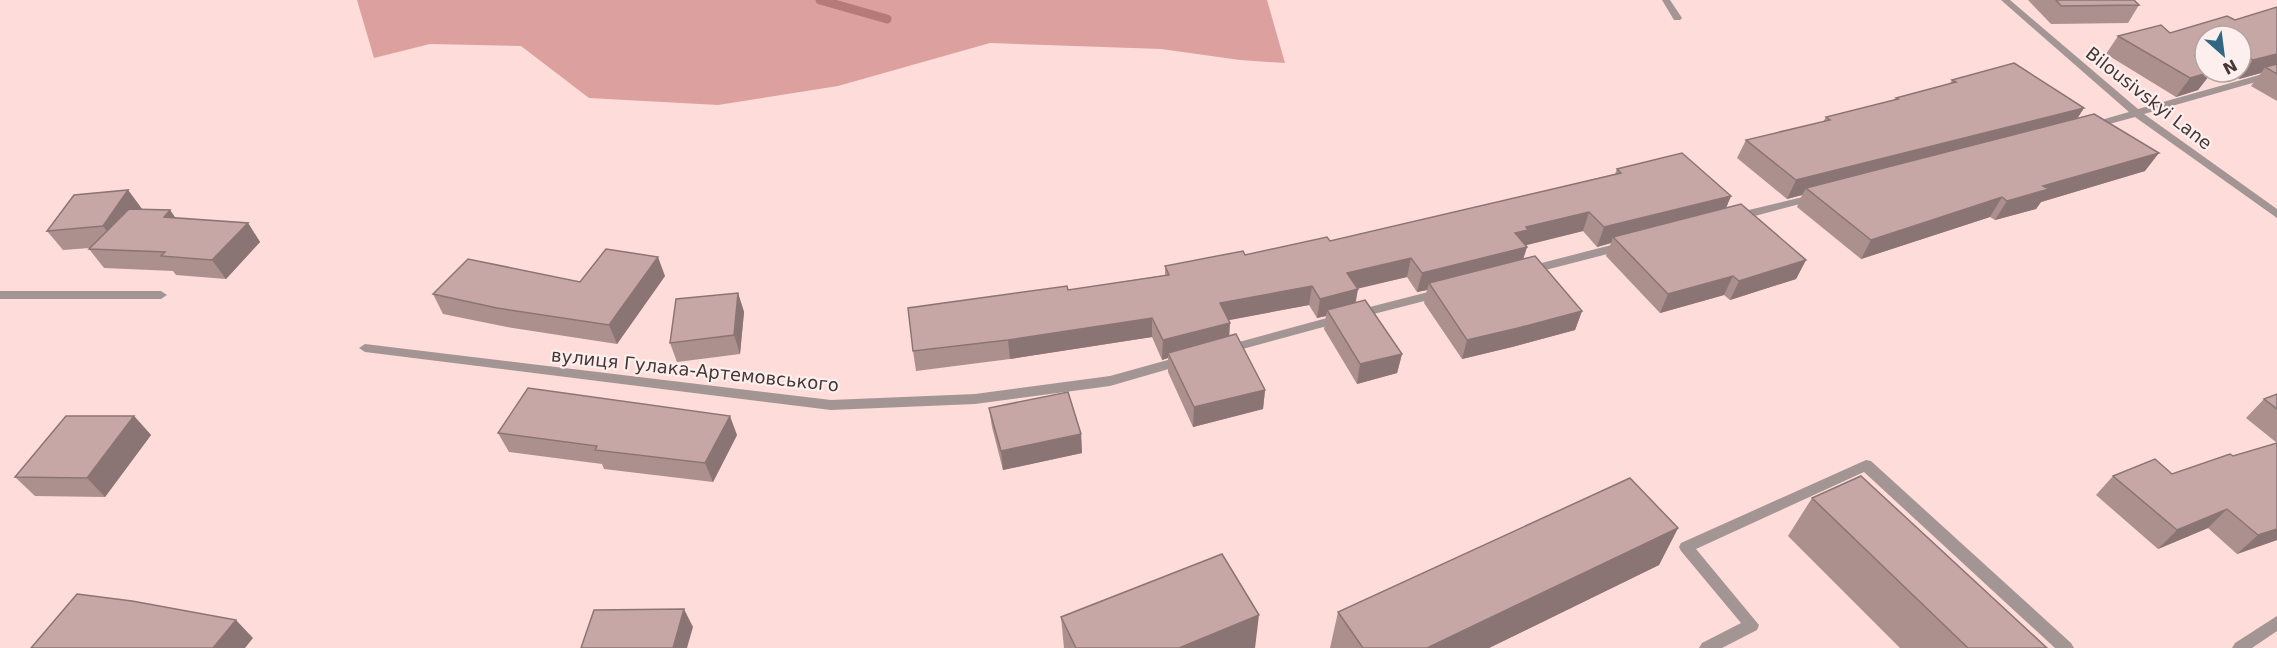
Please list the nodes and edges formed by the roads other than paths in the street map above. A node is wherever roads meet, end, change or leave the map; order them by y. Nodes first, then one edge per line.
1 (1666, 0) edge
2 (2006, 0) edge
3 (1677, 18) dead end
4 (2277, 73) edge
5 (2136, 112) junction
6 (2083, 129) edge
7 (1830, 193) edge
8 (2277, 214) edge
9 (1727, 219) edge
10 (1635, 243) edge
11 (1520, 272) edge
12 (1451, 290) edge
13 (0, 295) edge
14 (161, 295) dead end
15 (365, 348) dead end
16 (1212, 353) edge
17 (1189, 359) edge
18 (2277, 623) edge
19 (1707, 648) edge
20 (2066, 648) edge
21 (2240, 648) edge

1 - 3 street
2 - 5 street, Bilousivskyi Lane
4 - 5 street
5 - 6 street
5 - 8 street, Bilousivskyi Lane
7 - 9 street
10 - 11 street
12 - 16 street
13 - 14 street
15 - 17 street, вулиця Гулака-Артемовського
18 - 21 street
19 - 20 street

